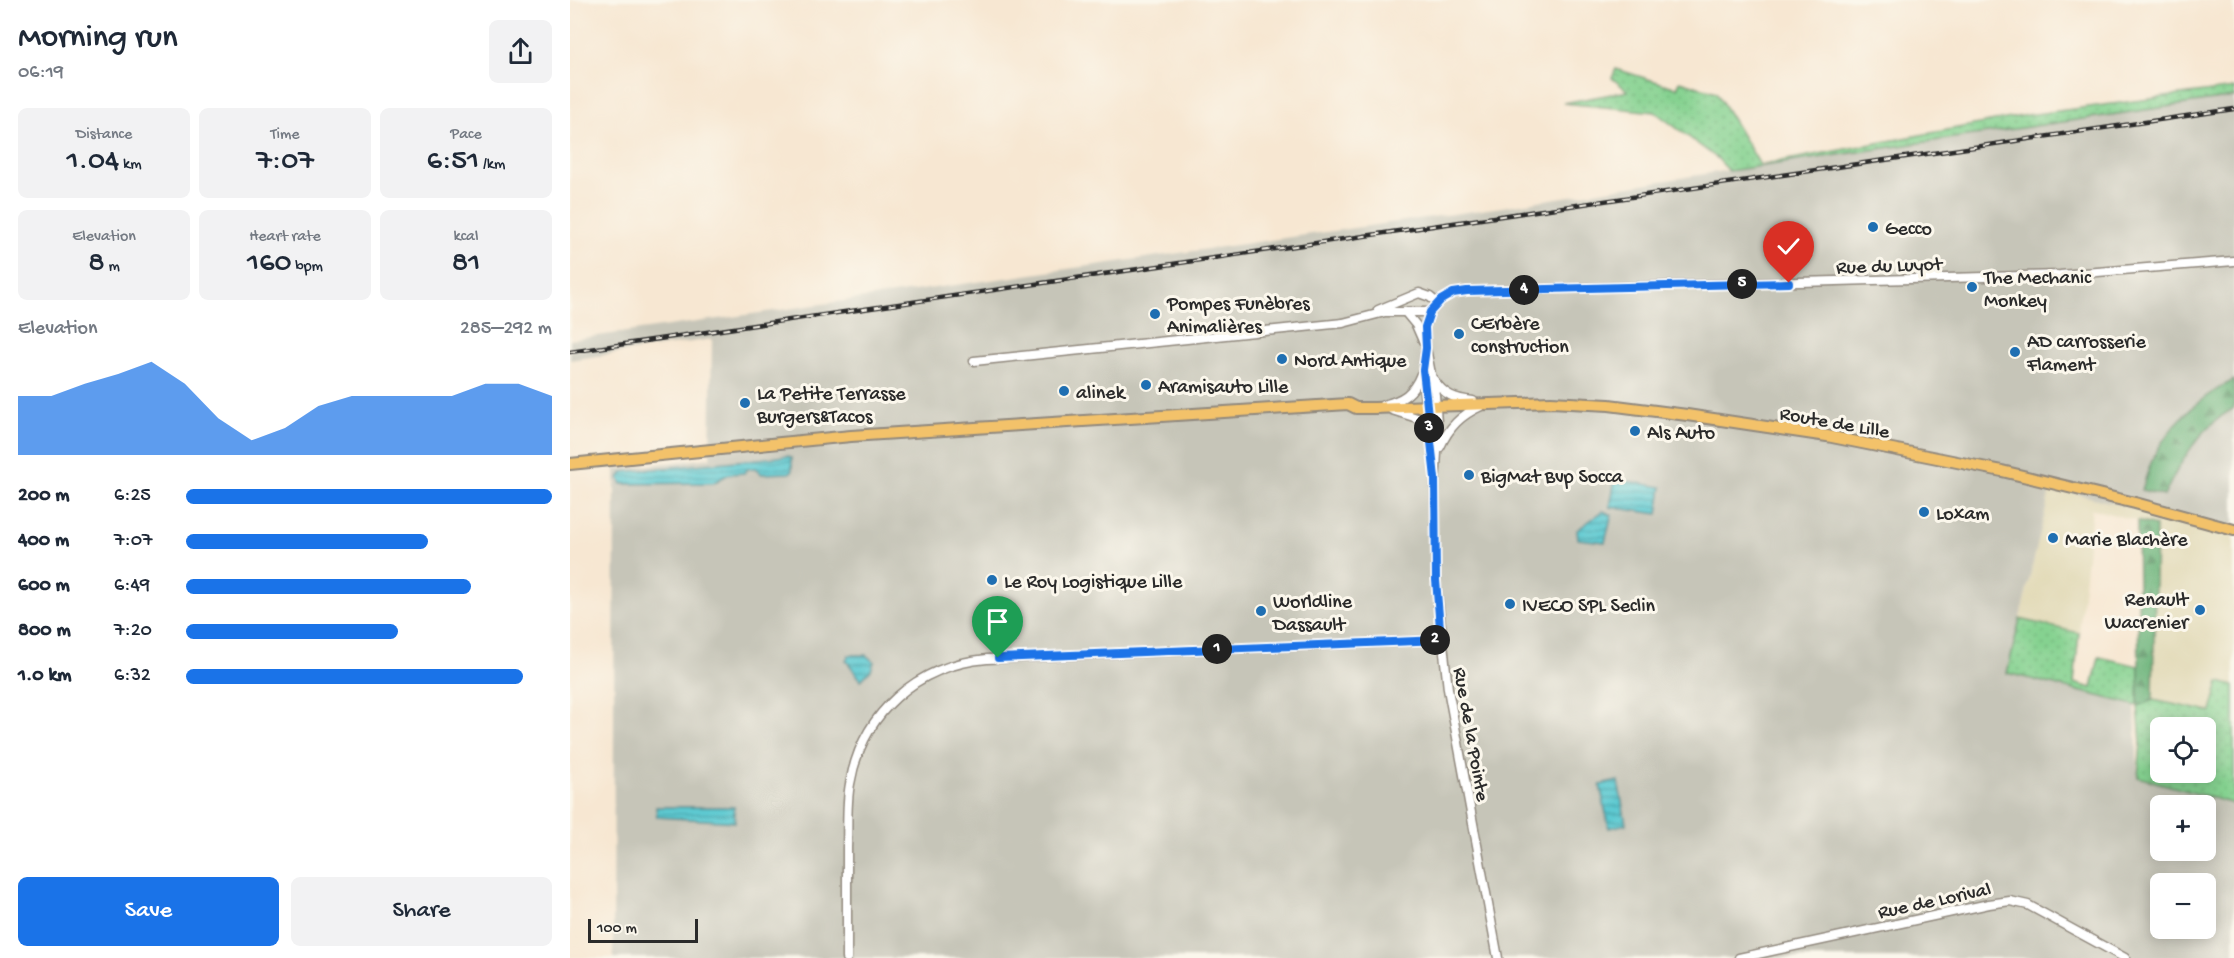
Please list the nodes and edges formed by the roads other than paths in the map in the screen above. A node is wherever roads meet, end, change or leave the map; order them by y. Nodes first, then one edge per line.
1 (2234, 261) edge
2 (1413, 295) junction
3 (1437, 303) junction
4 (1430, 312) junction
5 (1406, 313) junction
6 (1365, 317) junction
7 (1426, 348) junction
8 (974, 361) dead end
9 (1423, 370) junction
10 (1432, 376) junction
11 (1492, 403) junction
12 (1431, 405) junction
13 (1374, 408) junction
14 (1431, 442) junction
15 (1439, 450) junction
16 (570, 464) edge
17 (1435, 478) junction
18 (2234, 529) edge
19 (1441, 640) junction
20 (847, 958) edge
21 (1498, 958) edge
22 (1739, 958) edge
23 (2125, 958) edge

1 - 3 street, Rue du Luyot
2 - 3 street
2 - 5 street
2 - 6 street
3 - 4 street, Rue du Luyot
4 - 5 street
4 - 7 street, Rue du Luyot
5 - 6 street
5 - 7 street
6 - 8 street
7 - 9 street
7 - 10 street, Rue du Luyot
9 - 12 street
9 - 13 street
10 - 11 street
10 - 12 street, Rue du Luyot
11 - 12 main road, Route de Lille
11 - 15 street
11 - 18 main road, Route de Lille
12 - 13 main road, Route de Lille
12 - 14 street
12 - 15 street, Rue de la Pointe
13 - 14 street
13 - 16 main road, Route de Lille
14 - 17 street
15 - 17 street, Rue de la Pointe
17 - 19 street, Rue de la Pointe
19 - 20 street
19 - 21 street, Rue de la Pointe
22 - 23 street, Rue de Lorival

